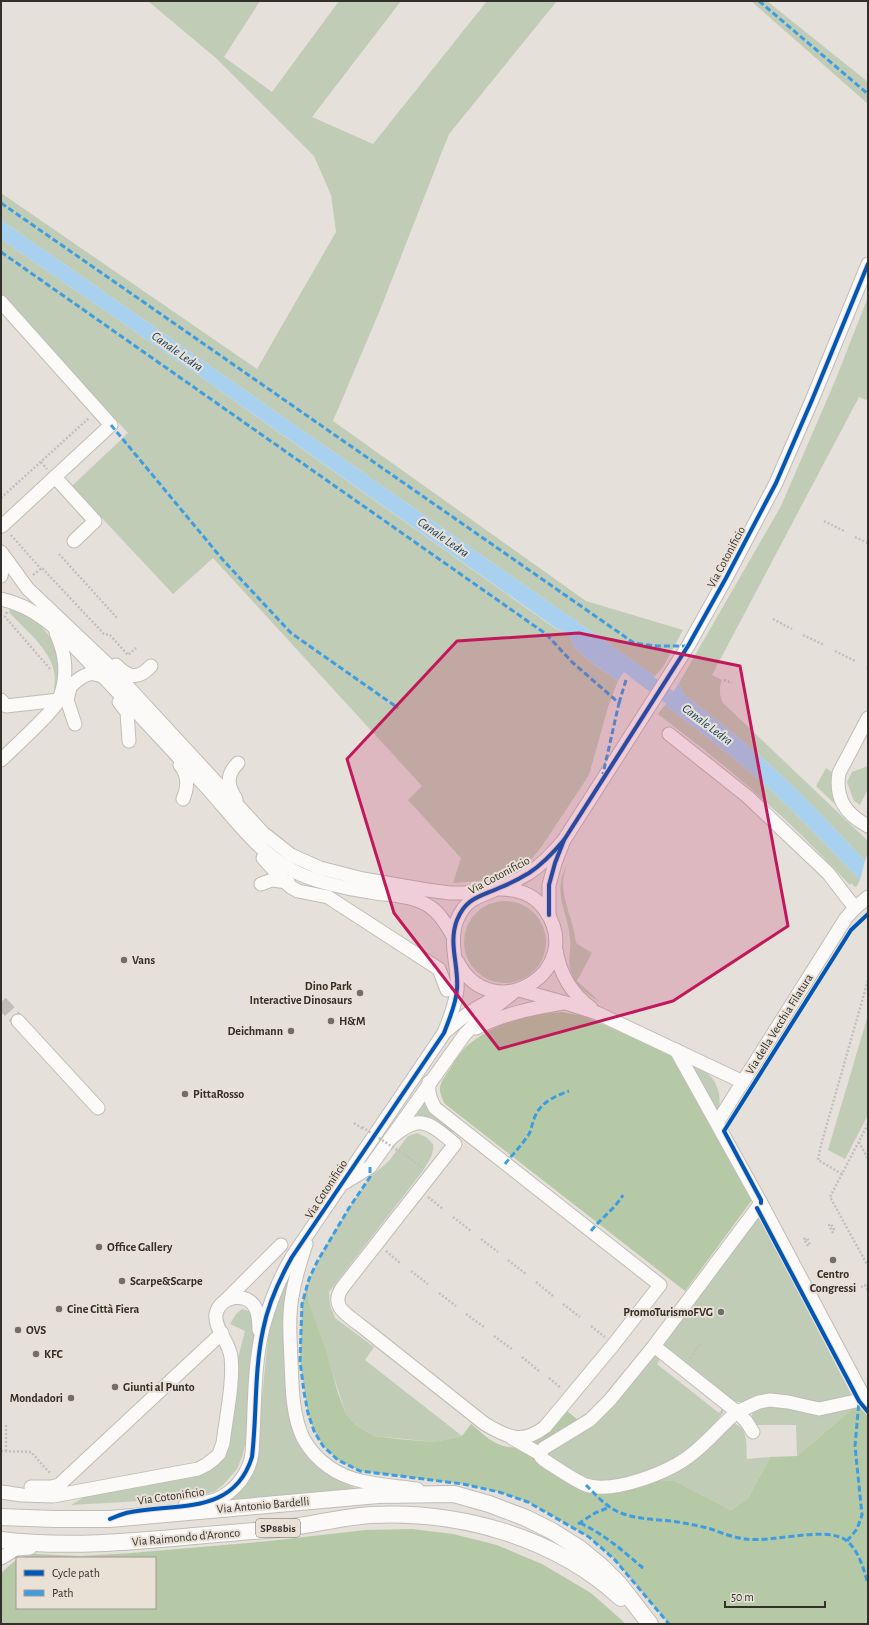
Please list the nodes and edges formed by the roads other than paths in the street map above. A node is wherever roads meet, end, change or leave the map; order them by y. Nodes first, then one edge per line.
1 (868, 264) edge
2 (1, 302) edge
3 (54, 477) junction
4 (3, 528) edge
5 (74, 541) dead end
6 (1, 553) edge
7 (1, 576) edge
8 (5, 603) edge
9 (55, 628) junction
10 (81, 639) junction
11 (151, 666) dead end
12 (102, 676) junction
13 (70, 688) junction
14 (117, 691) junction
15 (1, 700) edge
16 (59, 700) junction
17 (868, 718) edge
18 (75, 724) dead end
19 (157, 733) junction
20 (669, 734) dead end
21 (129, 741) dead end
22 (1, 760) edge
23 (238, 763) dead end
24 (183, 800) dead end
25 (224, 808) junction
26 (868, 826) edge
27 (263, 833) junction
28 (564, 840) junction
29 (320, 880) junction
30 (284, 881) junction
31 (261, 884) dead end
32 (496, 890) junction
33 (483, 893) junction
34 (328, 897) junction
35 (868, 897) edge
36 (855, 908) junction
37 (549, 915) junction
38 (453, 936) junction
39 (556, 947) junction
40 (454, 952) junction
41 (447, 990) dead end
42 (513, 991) junction
43 (566, 1003) junction
44 (597, 1013) junction
45 (18, 1021) tunnel mouth
46 (444, 1033) junction
47 (465, 1034) junction
48 (676, 1050) junction
49 (429, 1082) junction
50 (743, 1082) junction
51 (98, 1108) dead end
52 (717, 1123) junction
53 (465, 1132) junction
54 (390, 1139) junction
55 (455, 1144) junction
56 (339, 1186) junction
57 (761, 1203) junction
58 (310, 1231) junction
59 (281, 1245) dead end
60 (223, 1302) junction
61 (222, 1333) junction
62 (654, 1346) junction
63 (259, 1352) junction
64 (737, 1412) junction
65 (753, 1432) dead end
66 (512, 1438) junction
67 (540, 1454) junction
68 (1, 1484) edge
69 (1, 1492) edge
70 (454, 1494) junction
71 (1, 1517) edge
72 (110, 1518) junction
73 (1, 1540) edge
74 (100, 1544) junction
75 (1, 1558) edge
76 (649, 1624) edge

1 - 28 street, Via Cotonificio
2 - 3 street
3 - 4 street
3 - 5 street
6 - 7 street
6 - 10 street
8 - 9 street
9 - 12 street
9 - 16 street
10 - 11 street
10 - 27 street
12 - 13 street
12 - 14 street
13 - 16 street
13 - 18 street
14 - 19 street
14 - 21 street
15 - 16 street
16 - 22 street
17 - 26 street
19 - 24 street
19 - 25 street
20 - 36 street
23 - 27 street
25 - 29 street
25 - 30 street
27 - 33 street
28 - 32 street, Via Cotonificio
28 - 37 street, Via Cotonificio
29 - 30 street
29 - 34 street
29 - 38 street
30 - 31 street
30 - 34 street
32 - 33 street, Via Cotonificio
32 - 37 street, Via Cotonificio
33 - 38 street, Via Cotonificio
34 - 41 street
35 - 36 street, Via della Vecchia Filatura
36 - 50 street, Via della Vecchia Filatura
37 - 39 street, Via Cotonificio
38 - 40 street, Via Cotonificio
39 - 42 street, Via Cotonificio
39 - 44 street, Via della Vecchia Filatura
40 - 42 street, Via Cotonificio
40 - 46 street, Via Cotonificio
42 - 43 street, Via della Vecchia Filatura
42 - 46 street, Via Cotonificio
42 - 47 street
43 - 44 street, Via della Vecchia Filatura
43 - 47 street
44 - 48 street, Via della Vecchia Filatura
45 - 51 street
46 - 56 street, Via Cotonificio
47 - 49 street
48 - 50 street, Via della Vecchia Filatura
48 - 52 street
49 - 53 street
49 - 54 street
50 - 52 street
52 - 57 street
53 - 55 street
53 - 66 street
54 - 55 street
54 - 56 street
55 - 66 street
56 - 58 street, Via Cotonificio
57 - 62 street
57 - 64 street
58 - 63 street, Via Cotonificio
58 - 70 street, Via Cotonificio
59 - 60 street
60 - 61 street
60 - 63 street
61 - 68 street
61 - 69 street
62 - 64 street
62 - 67 street
63 - 72 street, Via Cotonificio
64 - 65 street
64 - 67 street
66 - 67 street
70 - 72 main road, Via Antonio Bardelli / SP88bis
70 - 76 main road, Via Raimondo d'Aronco / SP88bis
71 - 72 main road, Via Antonio Bardelli / SP88bis
73 - 74 main road, SP88bis
74 - 75 street
74 - 76 main road, Via Raimondo d'Aronco / SP88bis

